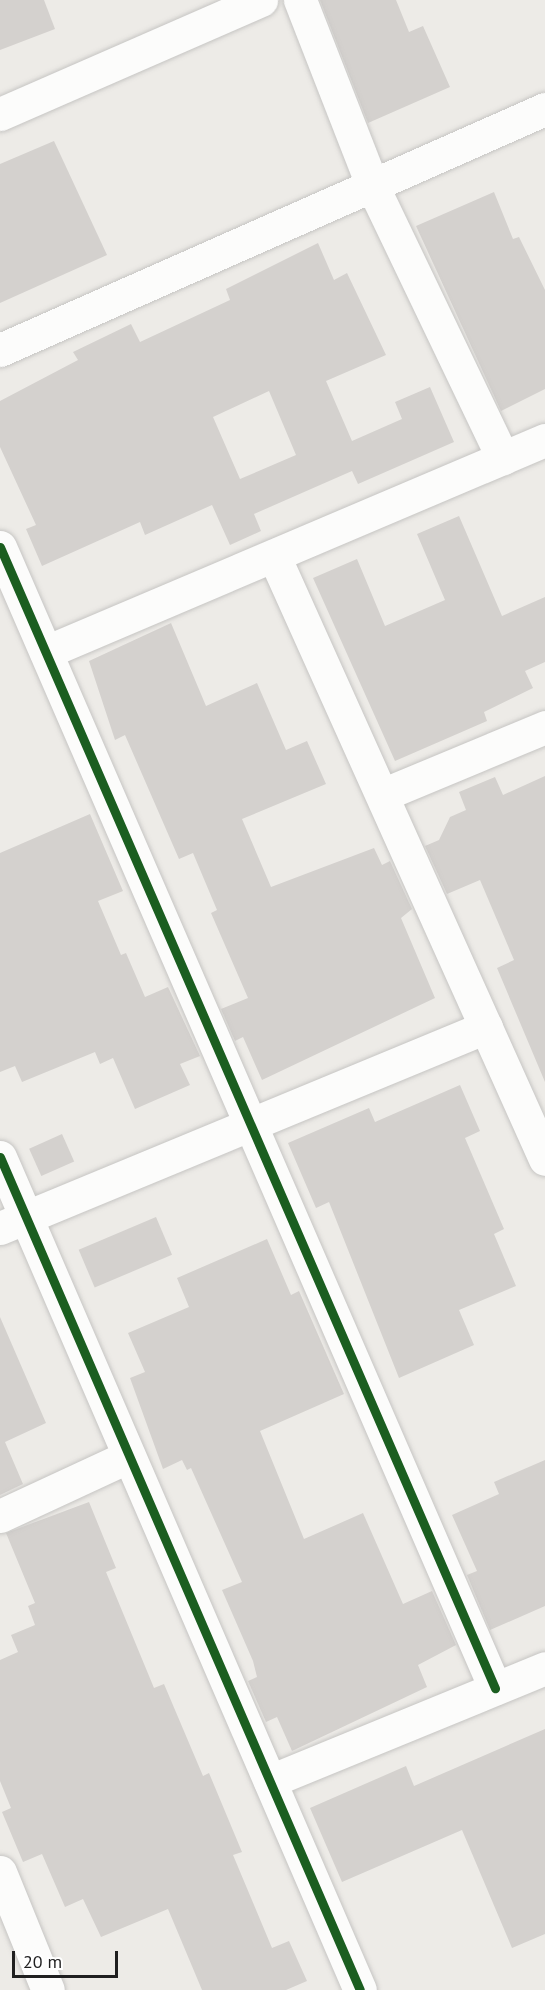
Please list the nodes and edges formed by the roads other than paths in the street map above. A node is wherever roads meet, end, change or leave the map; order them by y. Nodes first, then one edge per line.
1 (261, 0) edge
2 (300, 0) edge
3 (545, 108) edge
4 (0, 114) edge
5 (372, 185) junction
6 (0, 350) edge
7 (545, 440) edge
8 (503, 458) junction
9 (0, 547) edge
10 (274, 556) junction
11 (46, 652) junction
12 (545, 727) edge
13 (382, 795) junction
14 (486, 1027) junction
15 (250, 1124) junction
16 (0, 1157) edge
17 (545, 1159) edge
18 (13, 1222) edge
19 (129, 1456) junction
20 (0, 1516) edge
21 (545, 1668) edge
22 (495, 1688) junction
23 (270, 1781) junction
24 (0, 1872) edge
25 (12, 1934) edge
26 (48, 1990) edge
27 (360, 1990) edge

1 - 4 street
2 - 5 street
3 - 5 street
5 - 6 street
5 - 8 street
7 - 8 street
8 - 10 street
9 - 11 street
10 - 11 street
10 - 13 street
11 - 15 street
12 - 13 street
13 - 14 street
14 - 15 street
14 - 17 street
15 - 18 street
15 - 22 street
16 - 18 street
18 - 19 street
19 - 20 street
19 - 23 street
21 - 22 street
22 - 23 street
23 - 27 street
24 - 25 street
25 - 26 street

